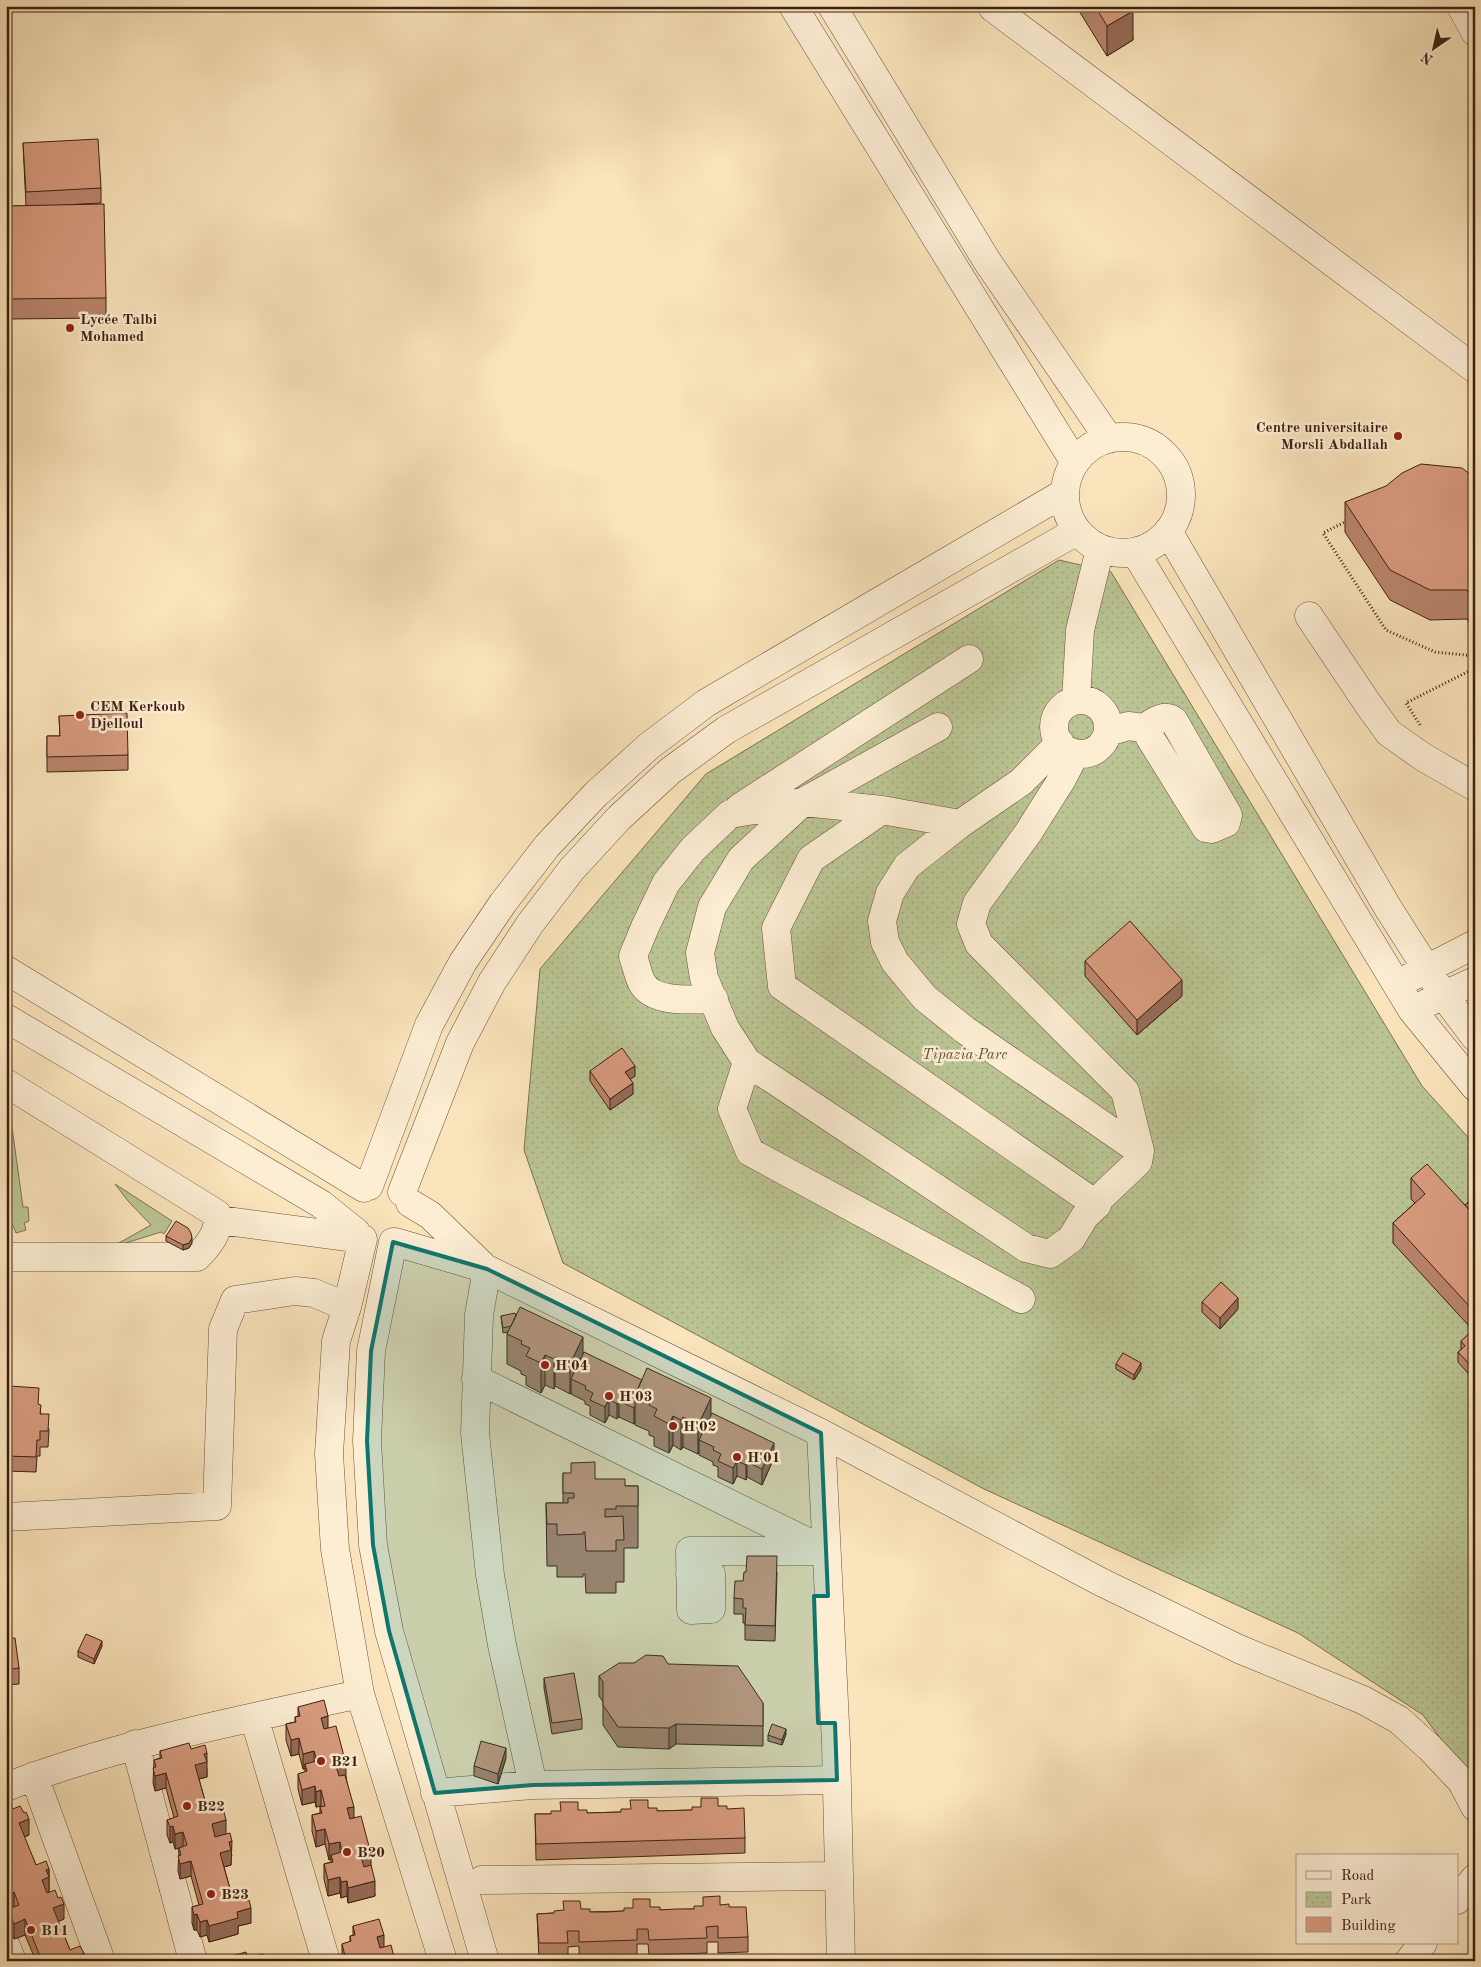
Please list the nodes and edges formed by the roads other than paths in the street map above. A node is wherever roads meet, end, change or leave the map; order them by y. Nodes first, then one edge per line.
1 (793, 6) edge
2 (832, 6) edge
3 (1461, 6) edge
4 (993, 8) dead end
5 (1475, 32) edge
6 (1475, 369) edge
7 (1109, 439) junction
8 (1075, 463) junction
9 (1064, 493) junction
10 (1077, 530) junction
11 (1168, 531) junction
12 (1100, 549) junction
13 (1135, 552) junction
14 (1309, 616) dead end
15 (969, 660) dead end
16 (1076, 700) junction
17 (938, 727) dead end
18 (1144, 728) dead end
19 (1108, 732) junction
20 (1067, 748) junction
21 (1475, 787) edge
22 (803, 802) junction
23 (882, 810) junction
24 (730, 814) junction
25 (960, 824) junction
26 (1475, 944) edge
27 (1426, 969) junction
28 (6, 970) edge
29 (1475, 980) edge
30 (1397, 984) junction
31 (1444, 996) junction
32 (714, 999) junction
33 (1412, 1010) junction
34 (6, 1018) edge
35 (1475, 1037) edge
36 (747, 1062) junction
37 (6, 1083) edge
38 (1475, 1087) edge
39 (1140, 1151) junction
40 (367, 1187) junction
41 (406, 1197) junction
42 (1097, 1205) junction
43 (219, 1220) junction
44 (360, 1236) junction
45 (394, 1242) junction
46 (6, 1257) edge
47 (487, 1269) junction
48 (1021, 1300) dead end
49 (347, 1307) junction
50 (476, 1379) junction
51 (821, 1432) junction
52 (6, 1517) edge
53 (826, 1551) junction
54 (690, 1574) dead end
55 (360, 1694) junction
56 (254, 1717) junction
57 (135, 1744) junction
58 (34, 1776) junction
59 (836, 1780) junction
60 (533, 1785) junction
61 (6, 1787) edge
62 (435, 1793) junction
63 (1475, 1808) edge
64 (839, 1876) junction
65 (1475, 1878) edge
66 (482, 1880) dead end
67 (1458, 1899) edge
68 (1422, 1944) edge
69 (6, 1946) edge
70 (12, 1961) edge
71 (101, 1961) edge
72 (193, 1961) edge
73 (326, 1961) edge
74 (443, 1961) edge
75 (485, 1961) edge
76 (840, 1961) edge
77 (1409, 1961) edge

1 - 8 street
2 - 7 street
3 - 5 street
4 - 6 street
7 - 8 street
7 - 11 street
8 - 9 street
9 - 10 street
9 - 40 street
10 - 12 street
10 - 41 street
11 - 13 street
11 - 27 street
12 - 13 street
12 - 16 street
13 - 30 street
14 - 21 street
15 - 24 street
16 - 19 street
16 - 20 street
17 - 22 street
18 - 19 street
19 - 20 street
20 - 25 street
20 - 39 street
22 - 23 street
22 - 24 street
22 - 32 street
23 - 25 street
23 - 42 street
24 - 32 street
25 - 39 street
26 - 27 street
27 - 30 street
27 - 31 street
28 - 40 street
29 - 31 street
30 - 33 street
31 - 33 street
31 - 35 street
32 - 36 street
33 - 38 street
34 - 44 street
36 - 42 street
36 - 48 street
37 - 43 street
39 - 42 street
40 - 41 street
40 - 44 street
41 - 45 street
41 - 47 street
43 - 44 street
43 - 46 street
44 - 45 street
44 - 49 street
45 - 47 street
45 - 62 street
47 - 50 street
47 - 51 street
49 - 52 street
49 - 55 street
50 - 53 street
50 - 60 street
51 - 53 street
51 - 63 street
53 - 54 street
53 - 59 street
55 - 56 street
55 - 74 street
56 - 57 street
56 - 73 street
57 - 58 street
57 - 72 street
58 - 61 street
58 - 71 street
59 - 60 street
59 - 64 street
60 - 62 street
62 - 75 street
64 - 66 street
64 - 76 street
65 - 67 street
68 - 77 street
69 - 70 street

